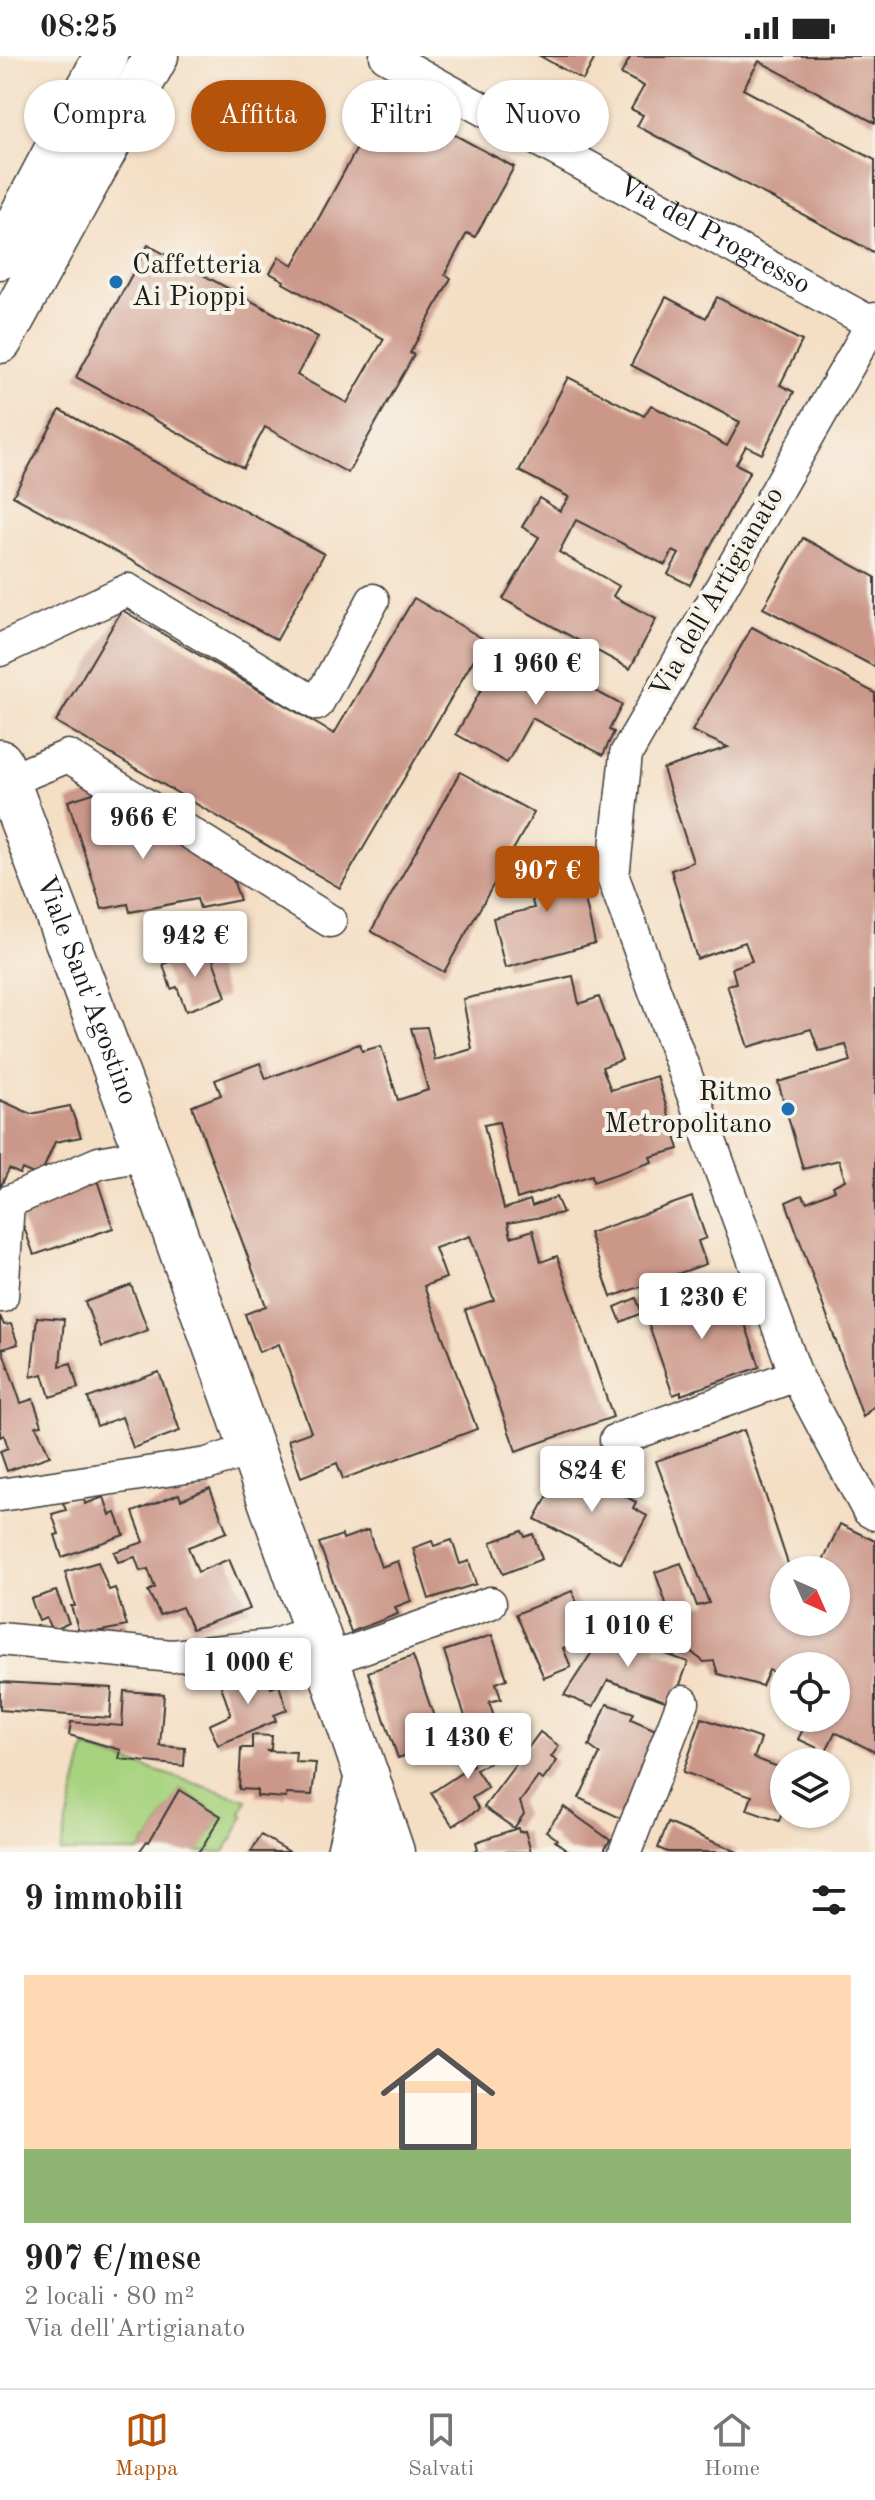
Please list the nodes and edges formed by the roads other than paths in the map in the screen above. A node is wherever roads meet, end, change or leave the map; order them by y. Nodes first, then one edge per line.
1 (106, 56) edge
2 (156, 56) edge
3 (386, 56) edge
4 (0, 257) edge
5 (874, 323) edge
6 (0, 341) edge
7 (373, 600) dead end
8 (0, 650) edge
9 (4, 771) edge
10 (330, 921) dead end
11 (147, 1154) junction
12 (2, 1296) dead end
13 (796, 1375) junction
14 (616, 1440) dead end
15 (252, 1449) junction
16 (0, 1495) edge
17 (875, 1514) edge
18 (490, 1603) dead end
19 (0, 1639) edge
20 (321, 1646) junction
21 (683, 1702) dead end
22 (367, 1776) junction
23 (349, 1852) edge
24 (392, 1852) edge
25 (625, 1852) edge

1 - 4 main road
2 - 6 main road
3 - 5 street, Via del Progresso
5 - 13 street, Via dell'Artigianato
7 - 8 street
9 - 10 street, Viale Sant'Agostino
9 - 11 main road, Viale Sant'Agostino
11 - 12 street
11 - 15 main road, Viale Sant'Agostino
13 - 14 street
13 - 17 street, Via dell'Artigianato
15 - 16 street
15 - 20 main road, Viale Sant'Agostino
18 - 20 street
19 - 20 street
20 - 22 main road, Viale Sant'Agostino
21 - 25 street
22 - 23 main road
22 - 24 main road, Viale Sant'Agostino

